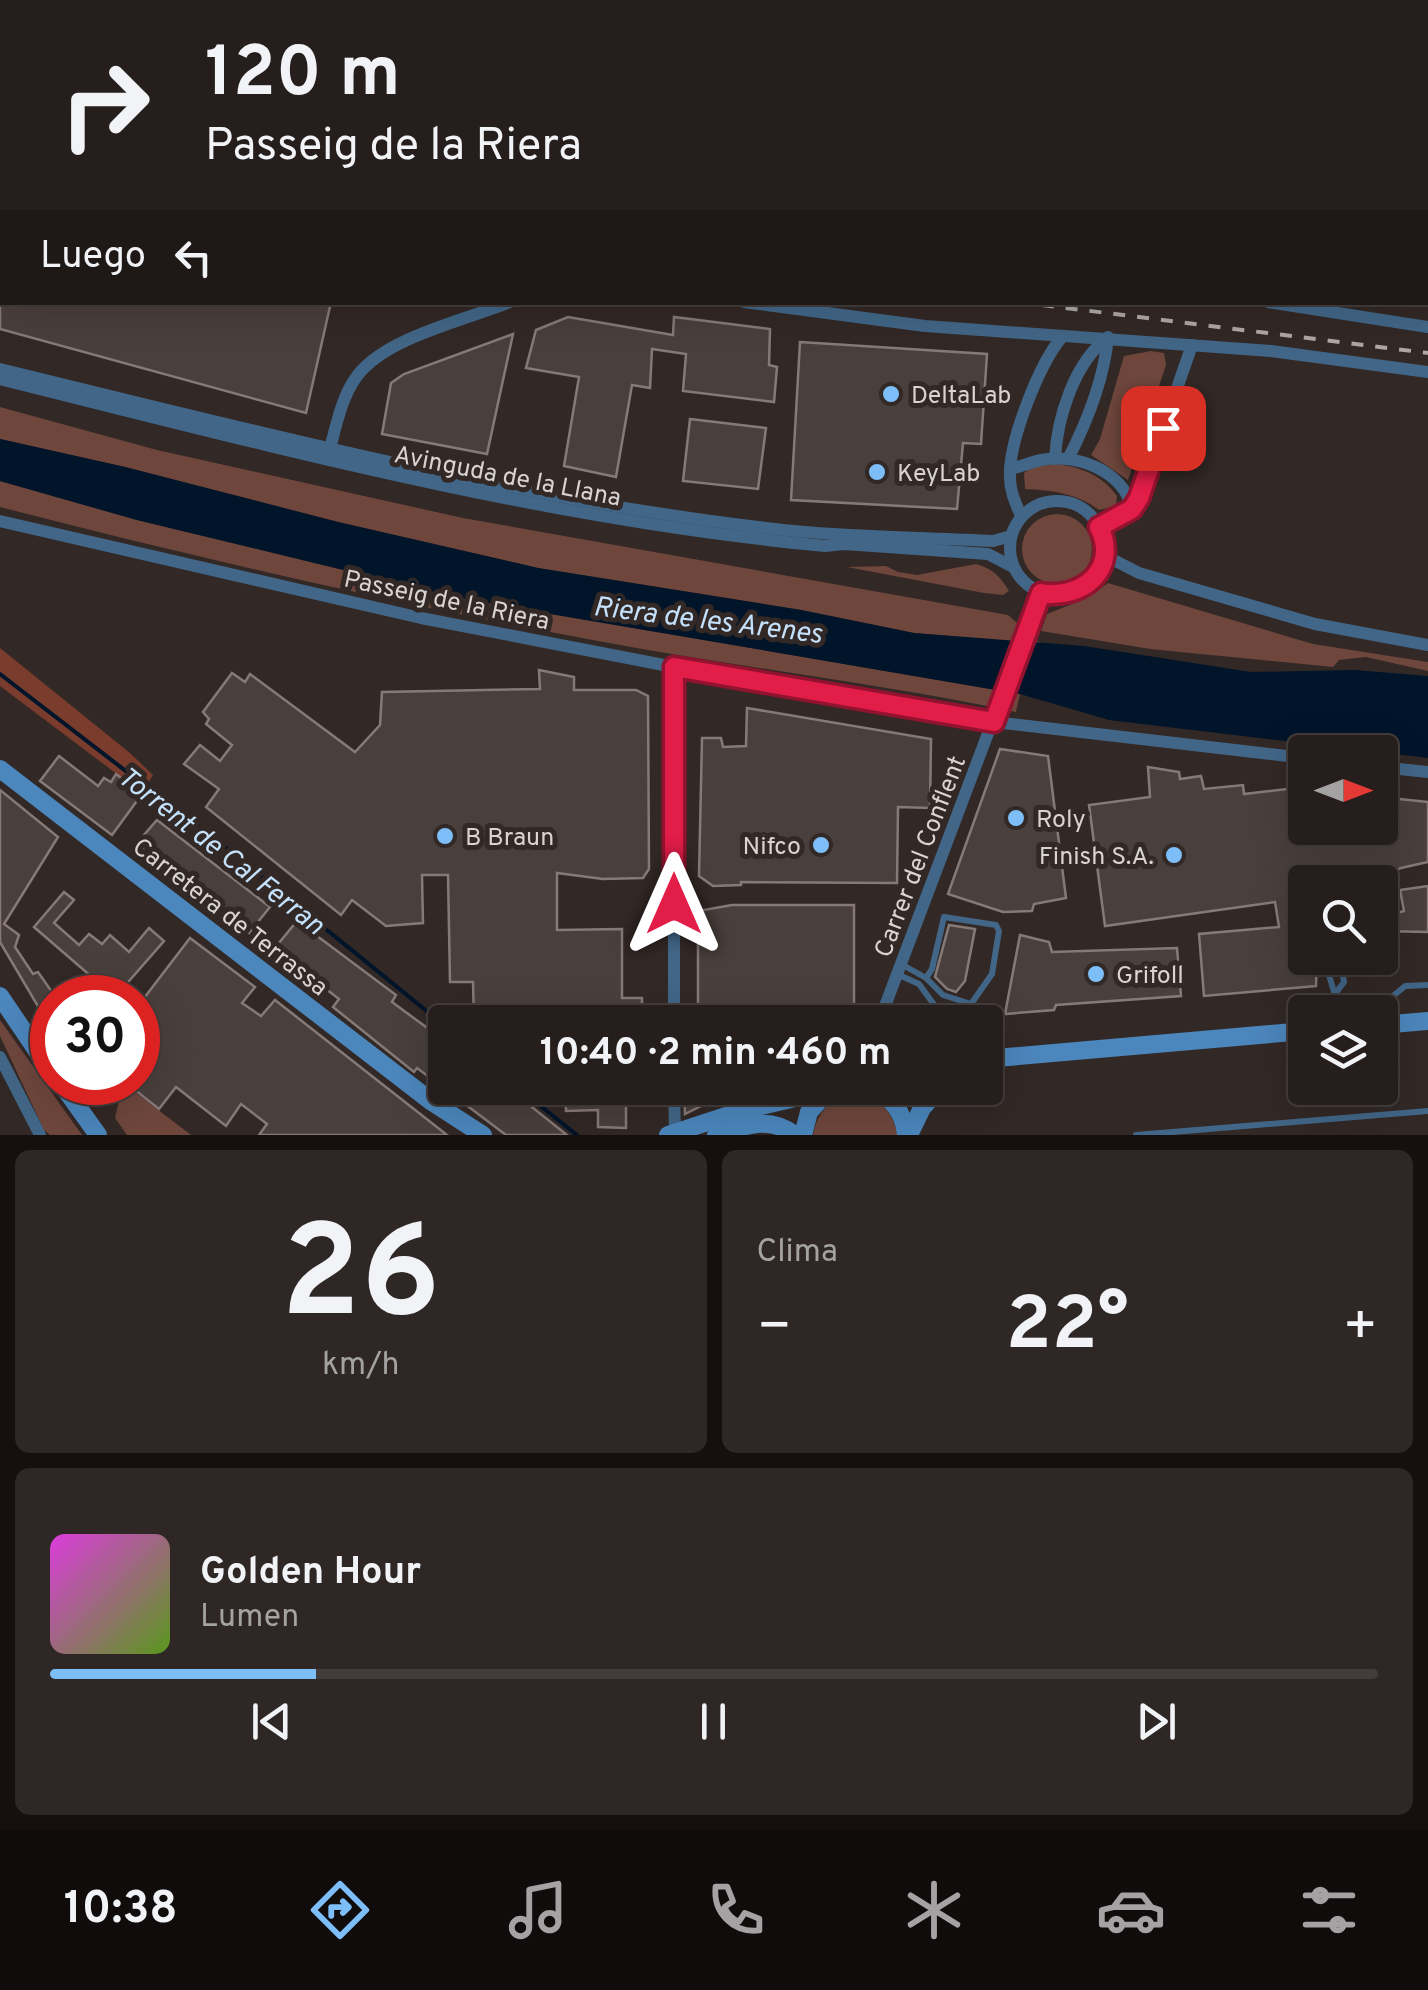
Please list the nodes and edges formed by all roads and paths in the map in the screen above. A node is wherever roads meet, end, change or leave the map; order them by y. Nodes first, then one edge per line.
1 (504, 305) edge
2 (784, 305) edge
3 (1287, 305) edge
4 (824, 308) edge
5 (1428, 327) edge
6 (1062, 338) junction
7 (1108, 338) junction
8 (1192, 344) junction
9 (0, 369) edge
10 (1428, 372) edge
11 (0, 379) edge
12 (328, 455) junction
13 (1061, 459) junction
14 (1010, 469) junction
15 (1132, 509) junction
16 (1021, 516) junction
17 (0, 522) edge
18 (1099, 527) junction
19 (1010, 536) junction
20 (1104, 556) junction
21 (1013, 567) junction
22 (1098, 572) junction
23 (1139, 573) junction
24 (1041, 593) junction
25 (1428, 645) edge
26 (674, 667) junction
27 (994, 722) junction
28 (1288, 756) edge
29 (0, 769) edge
30 (1398, 769) edge
31 (1428, 772) edge
32 (899, 969) junction
33 (1329, 975) edge
34 (1343, 975) edge
35 (926, 978) junction
36 (1428, 985) edge
37 (1334, 995) joint
38 (1394, 995) edge
39 (0, 996) edge
40 (971, 1004) joint
41 (674, 1005) edge
42 (885, 1005) edge
43 (934, 1005) edge
44 (1428, 1021) edge
45 (1398, 1024) edge
46 (1288, 1032) edge
47 (30, 1040) edge
48 (0, 1057) edge
49 (1003, 1057) edge
50 (0, 1076) edge
51 (428, 1099) edge
52 (22, 1100) junction
53 (76, 1105) edge
54 (435, 1105) edge
55 (437, 1105) edge
56 (673, 1105) edge
57 (766, 1105) edge
58 (817, 1105) edge
59 (892, 1105) edge
60 (925, 1105) edge
61 (1428, 1111) edge
62 (672, 1134) edge
63 (27, 1135) edge
64 (40, 1135) edge
65 (98, 1135) edge
66 (470, 1135) edge
67 (484, 1135) edge
68 (716, 1135) edge
69 (794, 1135) edge
70 (803, 1135) edge
71 (908, 1135) edge
72 (1136, 1135) edge

1 - 12 street
2 - 4 street
3 - 5 street
4 - 6 street
6 - 7 street
6 - 14 street
7 - 8 street
7 - 13 street
7 - 13 street
8 - 10 street
8 - 15 street
9 - 12 street, Avinguda de la Llana
11 - 12 street, Avinguda de la Llana
12 - 19 street, Avinguda de la Llana
12 - 21 street, Avinguda de la Llana
13 - 14 street
13 - 15 street
14 - 16 street
15 - 18 street
16 - 18 street
16 - 19 street
17 - 26 street, Passeig de la Riera
18 - 20 street
19 - 21 street
20 - 22 street
20 - 23 street
21 - 24 street
22 - 23 street
22 - 24 street
23 - 25 street
24 - 27 street, Carrer del Conflent
26 - 27 street, Passeig de la Riera
26 - 41 street
27 - 28 street, Passeig de la Riera
27 - 32 street, Carrer del Conflent
29 - 51 main road, Carretera de Terrassa
30 - 31 street
32 - 35 lane
32 - 42 street, Carrer del Conflent
32 - 43 lane
33 - 37 lane
34 - 37 lane
35 - 40 lane
35 - 40 lane
36 - 38 lane
39 - 47 main road
44 - 45 main road
46 - 49 main road
48 - 52 street
50 - 63 street
52 - 63 street
52 - 64 street
53 - 65 main road
54 - 66 main road
55 - 67 main road
56 - 62 street
57 - 62 main road
58 - 70 main road
59 - 71 main road
60 - 71 main road
61 - 72 lane
68 - 69 main road

